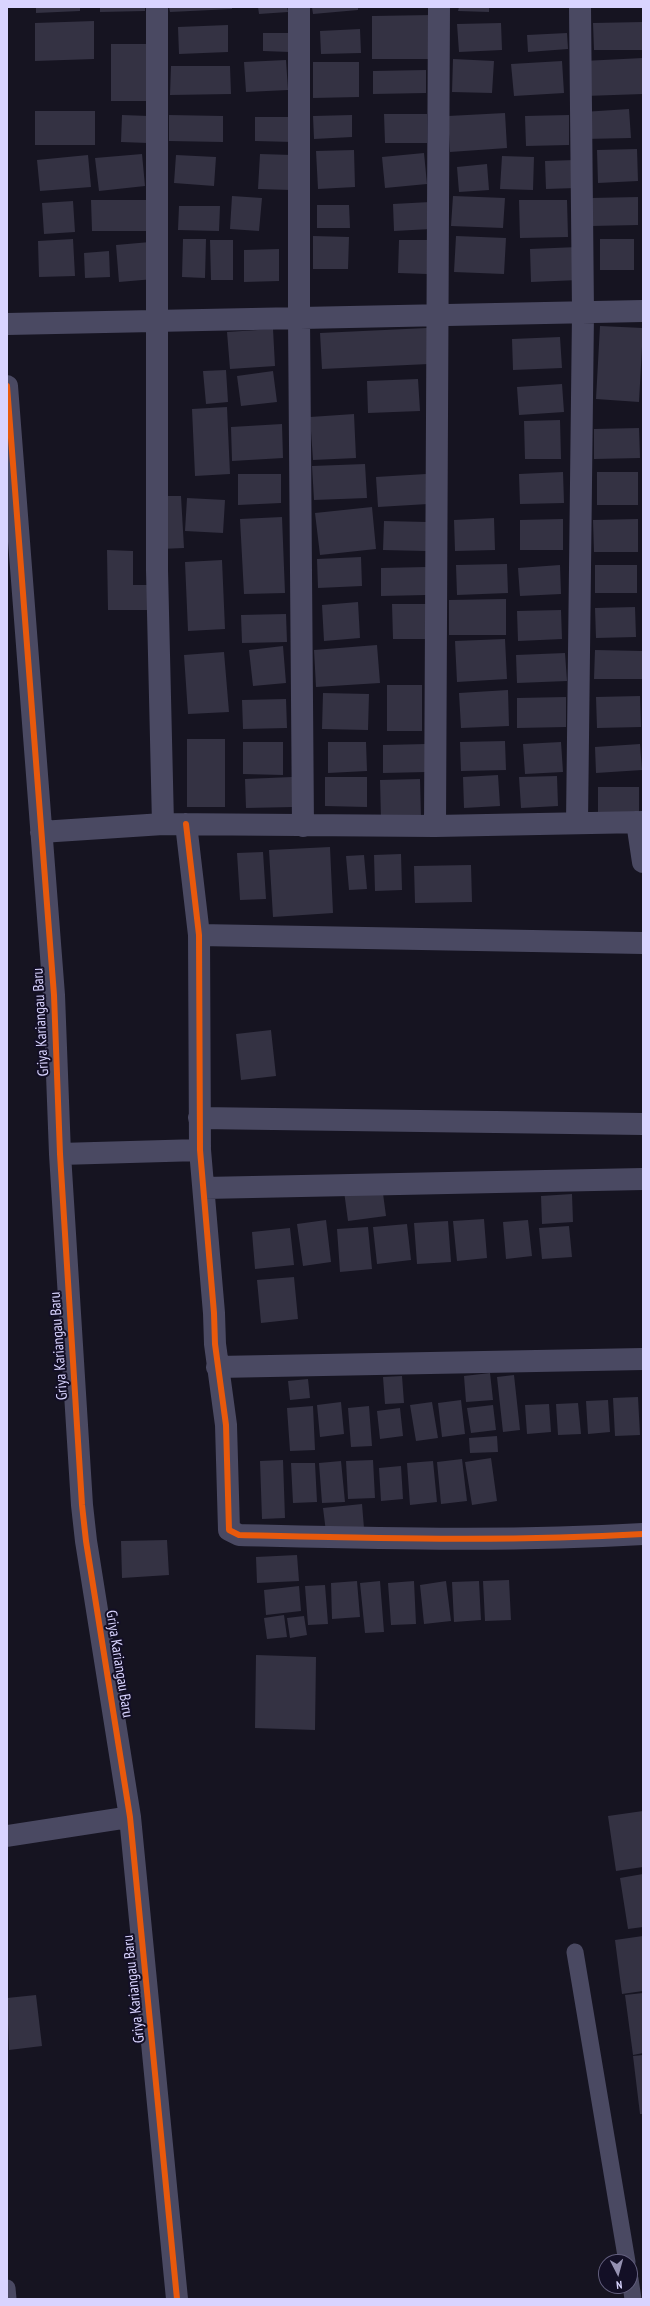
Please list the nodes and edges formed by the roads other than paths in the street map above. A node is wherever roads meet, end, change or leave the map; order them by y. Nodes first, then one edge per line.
1 (157, 7) edge
2 (299, 7) edge
3 (439, 7) edge
4 (580, 7) edge
5 (643, 311) edge
6 (583, 313) junction
7 (438, 315) junction
8 (299, 318) junction
9 (158, 321) junction
10 (7, 324) edge
11 (7, 386) edge
12 (640, 822) edge
13 (163, 824) junction
14 (186, 824) junction
15 (577, 824) junction
16 (303, 826) junction
17 (435, 826) junction
18 (41, 832) junction
19 (643, 862) edge
20 (199, 935) junction
21 (643, 943) edge
22 (199, 1118) junction
23 (643, 1124) edge
24 (200, 1150) junction
25 (60, 1154) junction
26 (643, 1179) edge
27 (204, 1188) junction
28 (643, 1359) edge
29 (217, 1367) junction
30 (643, 1534) edge
31 (130, 1817) junction
32 (7, 1836) edge
33 (575, 1952) dead end
34 (626, 2254) edge
35 (7, 2288) edge
36 (8, 2299) edge
37 (177, 2299) edge

1 - 9 street
2 - 8 street
3 - 7 street
4 - 6 street
5 - 6 street
6 - 7 street
6 - 15 street
7 - 8 street
7 - 17 street
8 - 9 street
8 - 16 street
9 - 10 street
9 - 13 street
11 - 18 street, Griya Kariangau Baru
12 - 15 street
12 - 19 street
13 - 14 street
13 - 18 street
14 - 16 street
14 - 20 street
15 - 17 street
16 - 17 street
18 - 25 street, Griya Kariangau Baru
20 - 21 street
20 - 22 street
22 - 23 street
22 - 24 street
24 - 25 street
24 - 27 street
25 - 31 street, Griya Kariangau Baru
26 - 27 street
27 - 29 street
28 - 29 street
29 - 30 street
31 - 32 street
31 - 37 street, Griya Kariangau Baru
33 - 34 lane
35 - 36 lane

